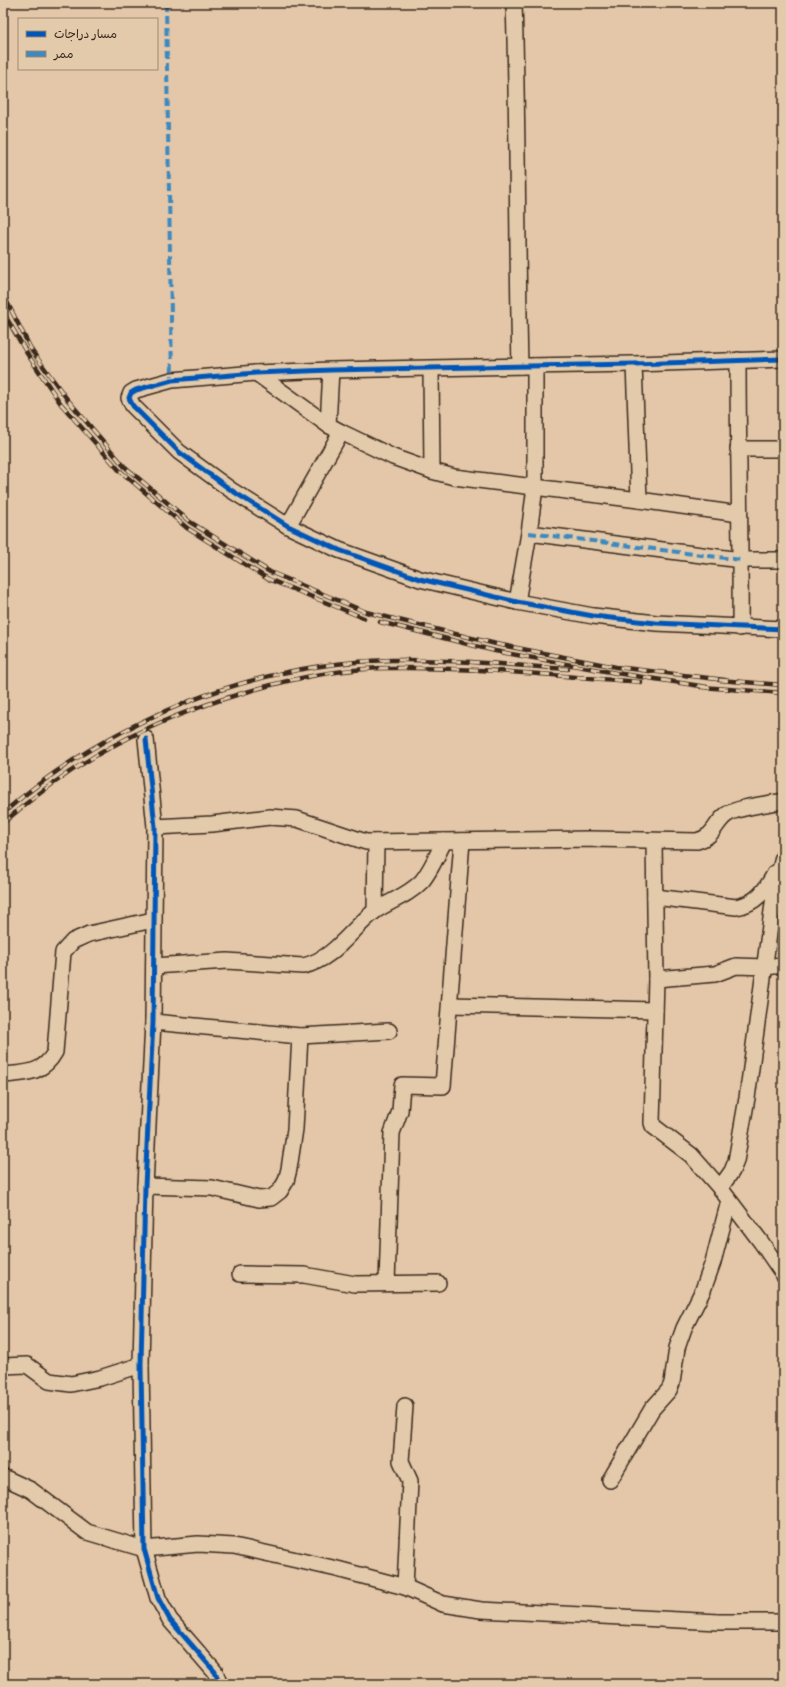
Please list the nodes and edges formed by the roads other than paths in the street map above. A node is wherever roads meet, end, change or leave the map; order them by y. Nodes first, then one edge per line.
1 (514, 3) edge
2 (783, 359) edge
3 (738, 360) junction
4 (634, 364) junction
5 (528, 366) junction
6 (431, 369) junction
7 (331, 370) junction
8 (256, 373) junction
9 (328, 425) junction
10 (341, 432) junction
11 (738, 449) junction
12 (783, 449) edge
13 (432, 471) junction
14 (535, 487) junction
15 (639, 500) junction
16 (739, 514) junction
17 (288, 526) junction
18 (529, 533) junction
19 (741, 560) junction
20 (783, 560) edge
21 (517, 602) junction
22 (740, 628) junction
23 (783, 629) edge
24 (146, 739) dead end
25 (783, 801) edge
26 (155, 827) junction
27 (444, 841) junction
28 (462, 841) junction
29 (654, 841) junction
30 (376, 842) junction
31 (782, 860) edge
32 (655, 897) junction
33 (375, 911) junction
34 (153, 920) junction
35 (783, 965) edge
36 (154, 966) junction
37 (765, 967) junction
38 (656, 979) junction
39 (450, 1005) junction
40 (655, 1010) junction
41 (153, 1022) junction
42 (389, 1031) dead end
43 (300, 1036) junction
44 (3, 1075) edge
45 (145, 1186) junction
46 (720, 1188) junction
47 (729, 1201) junction
48 (240, 1274) dead end
49 (783, 1274) edge
50 (387, 1283) junction
51 (438, 1284) dead end
52 (3, 1366) edge
53 (141, 1366) junction
54 (405, 1406) dead end
55 (3, 1477) edge
56 (610, 1480) dead end
57 (144, 1549) junction
58 (405, 1587) junction
59 (783, 1622) edge
60 (220, 1684) edge

1 - 5 street
2 - 3 street
3 - 4 street
3 - 11 street
4 - 5 street
4 - 15 street
5 - 6 street
5 - 14 street
6 - 7 street
6 - 13 street
7 - 8 street
7 - 9 street
8 - 9 street
8 - 17 street
9 - 10 street
10 - 13 street
10 - 17 street
11 - 12 street
11 - 16 street
13 - 14 street
14 - 15 street
14 - 18 street
15 - 16 street
16 - 19 street
17 - 21 street
18 - 19 street
18 - 21 street
19 - 20 street
19 - 22 street
21 - 22 street
22 - 23 street
24 - 26 street
25 - 29 street
26 - 30 street
26 - 34 street
27 - 28 street
27 - 30 street
27 - 33 street
28 - 29 street
28 - 39 street
29 - 32 street
30 - 33 street
31 - 32 street
31 - 37 street
32 - 38 street
33 - 36 street
34 - 36 street
34 - 44 street
35 - 37 street
36 - 41 street
37 - 38 street
37 - 46 street
38 - 40 street
39 - 40 street
39 - 50 street
40 - 46 street
41 - 43 street
41 - 45 street
42 - 43 street
43 - 45 street
45 - 53 street
46 - 47 street
47 - 49 street
47 - 56 street
48 - 50 street
50 - 51 street
52 - 53 street
53 - 57 street
54 - 58 street
55 - 57 street
57 - 58 street
57 - 60 street
58 - 59 street

